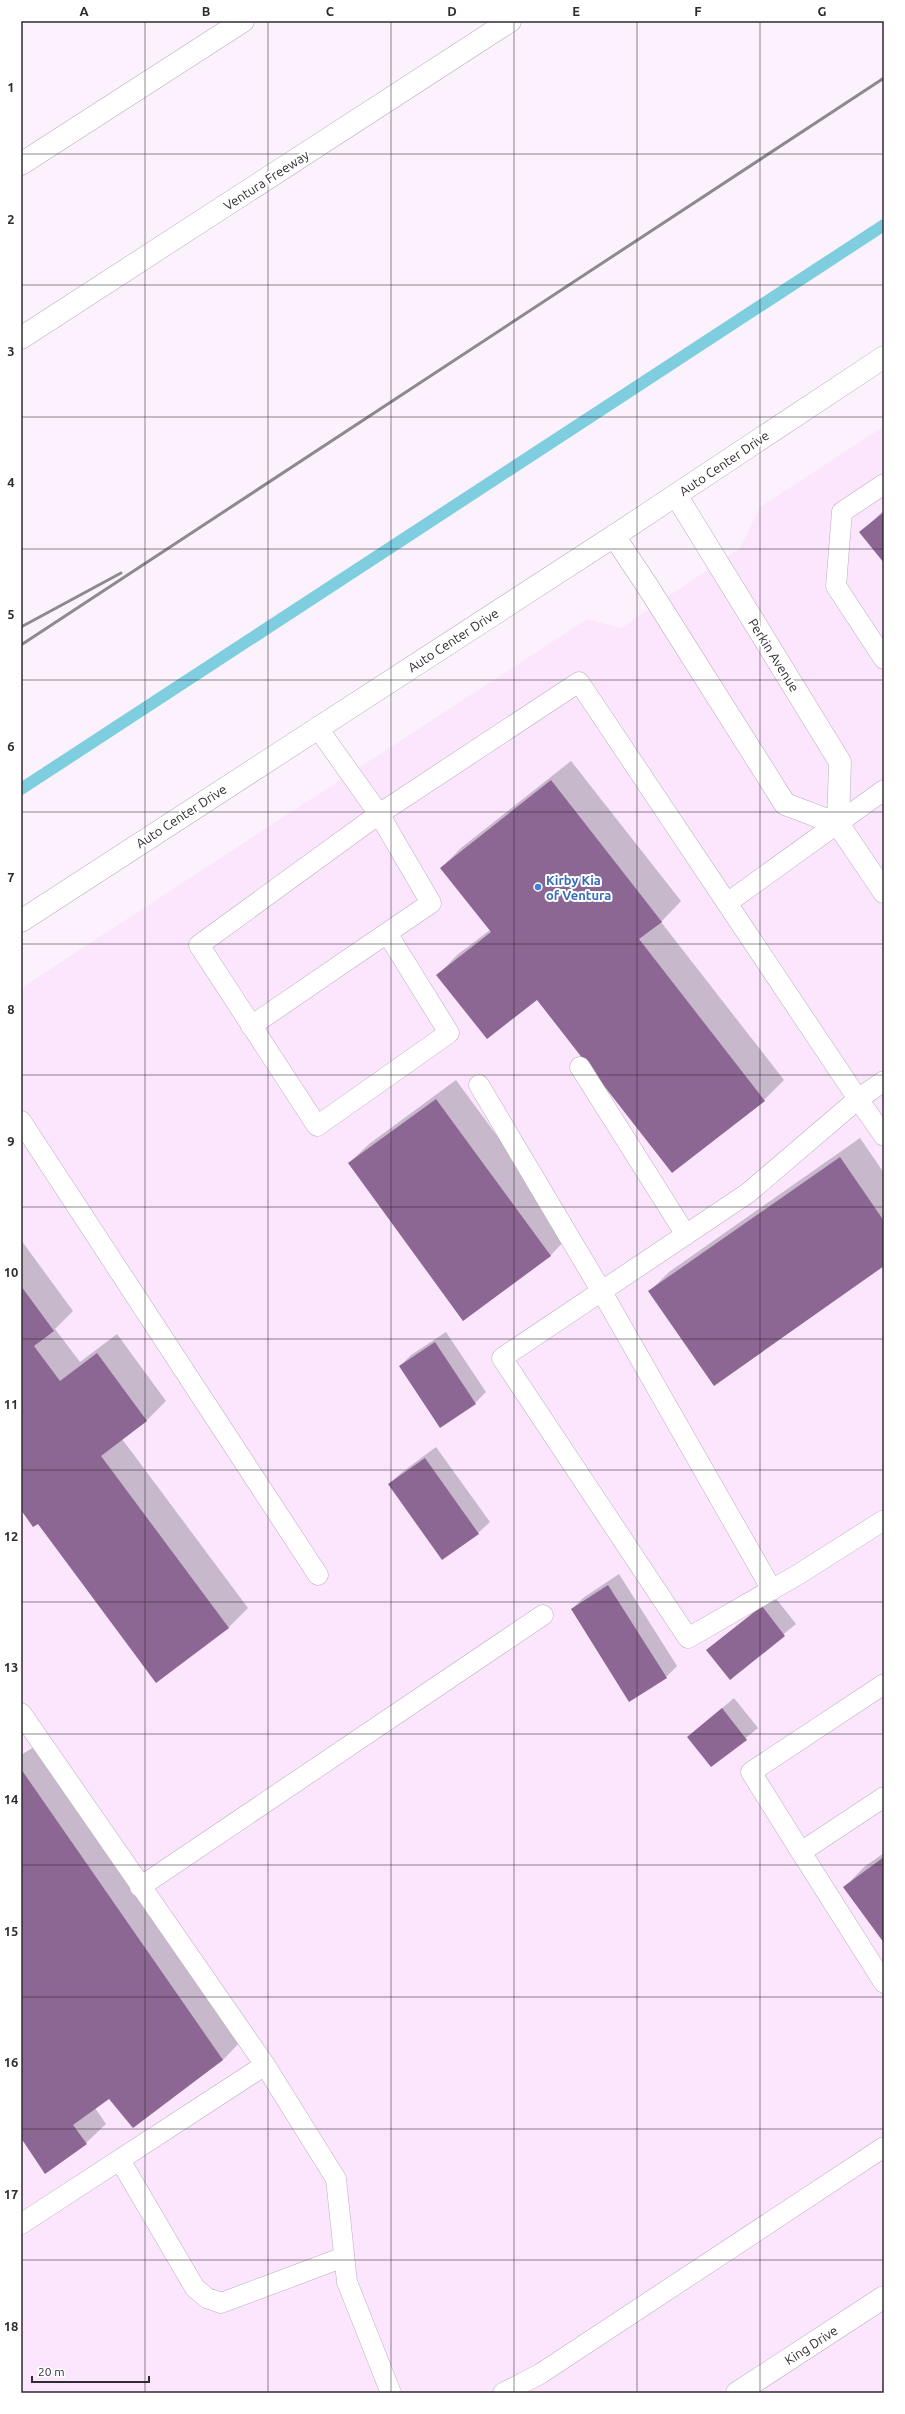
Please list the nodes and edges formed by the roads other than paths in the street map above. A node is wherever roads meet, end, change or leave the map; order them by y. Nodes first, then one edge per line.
1 (243, 21) edge
2 (510, 21) edge
3 (21, 164) edge
4 (21, 338) edge
5 (884, 357) edge
6 (884, 484) edge
7 (676, 495) junction
8 (614, 536) junction
9 (884, 659) edge
10 (318, 727) junction
11 (884, 790) edge
12 (379, 814) junction
13 (838, 824) junction
14 (884, 892) edge
15 (727, 903) junction
16 (21, 921) edge
17 (387, 933) junction
18 (251, 1026) junction
19 (580, 1067) dead end
20 (884, 1081) edge
21 (479, 1085) dead end
22 (858, 1099) junction
23 (21, 1121) edge
24 (884, 1136) edge
25 (686, 1236) junction
26 (602, 1292) junction
27 (884, 1520) edge
28 (318, 1575) dead end
29 (772, 1590) junction
30 (543, 1615) dead end
31 (884, 1684) edge
32 (21, 1713) edge
33 (884, 1797) edge
34 (801, 1852) junction
35 (140, 1887) junction
36 (884, 1983) edge
37 (265, 2065) junction
38 (884, 2147) edge
39 (120, 2160) junction
40 (21, 2224) edge
41 (344, 2256) junction
42 (884, 2297) edge
43 (391, 2393) edge
44 (503, 2393) edge
45 (737, 2393) edge

1 - 3 main road
2 - 4 main road, Ventura Freeway
5 - 7 main road, Auto Center Drive
6 - 9 lane
7 - 8 main road, Auto Center Drive
7 - 13 main road, Perkin Avenue
8 - 10 main road, Auto Center Drive
8 - 13 main road
10 - 12 lane
10 - 16 main road, Auto Center Drive
11 - 13 lane
12 - 15 lane
12 - 17 lane
12 - 18 lane
13 - 14 main road
13 - 15 lane
15 - 22 lane
17 - 18 lane
17 - 18 lane
19 - 25 lane
20 - 22 lane
21 - 26 lane
22 - 24 lane
22 - 25 lane
23 - 28 lane
25 - 26 lane
26 - 29 lane
26 - 29 lane
27 - 29 lane
30 - 35 lane
31 - 34 lane
32 - 35 lane
33 - 34 lane
34 - 36 lane
35 - 37 lane
37 - 39 lane
37 - 41 lane
38 - 44 lane
39 - 40 lane
39 - 41 lane
41 - 43 lane
42 - 45 main road, King Drive

